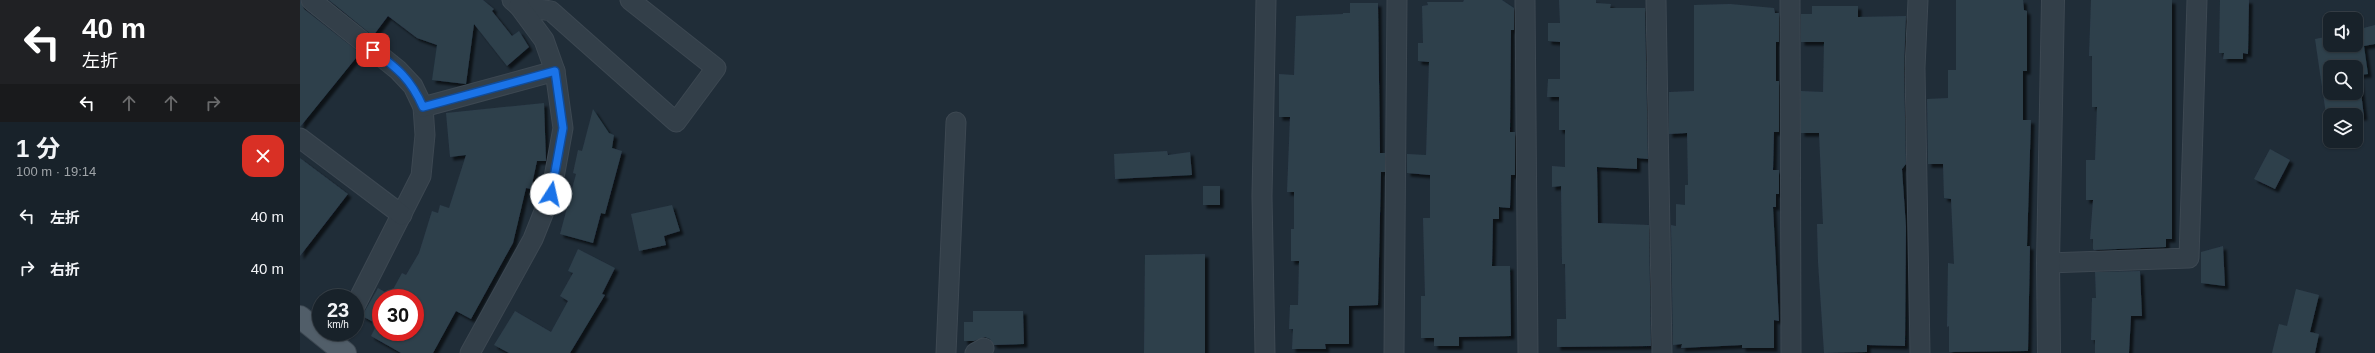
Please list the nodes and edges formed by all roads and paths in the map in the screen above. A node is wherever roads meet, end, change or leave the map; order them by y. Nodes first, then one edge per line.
1 (310, 0) edge
2 (630, 0) edge
3 (1266, 0) edge
4 (1397, 0) edge
5 (1525, 0) edge
6 (1656, 0) edge
7 (1790, 0) edge
8 (1918, 0) edge
9 (2053, 0) edge
10 (2197, 0) edge
11 (516, 3) edge
12 (555, 71) junction
13 (423, 107) junction
14 (956, 122) dead end
15 (300, 138) edge
16 (402, 215) junction
17 (2048, 263) junction
18 (364, 289) edge
19 (300, 317) edge
20 (339, 343) edge
21 (470, 353) edge
22 (946, 353) edge
23 (1265, 353) edge
24 (1394, 353) edge
25 (1528, 353) edge
26 (1662, 353) edge
27 (1791, 353) edge
28 (1920, 353) edge
29 (2049, 353) edge

1 - 13 street
2 - 11 street
3 - 23 street
4 - 24 street
5 - 25 street
6 - 26 street
7 - 27 street
8 - 28 street
9 - 17 street
10 - 17 street
11 - 12 street
12 - 13 street
12 - 21 street
13 - 16 street
14 - 22 street
15 - 16 street
16 - 18 street
17 - 29 street
19 - 20 main road

